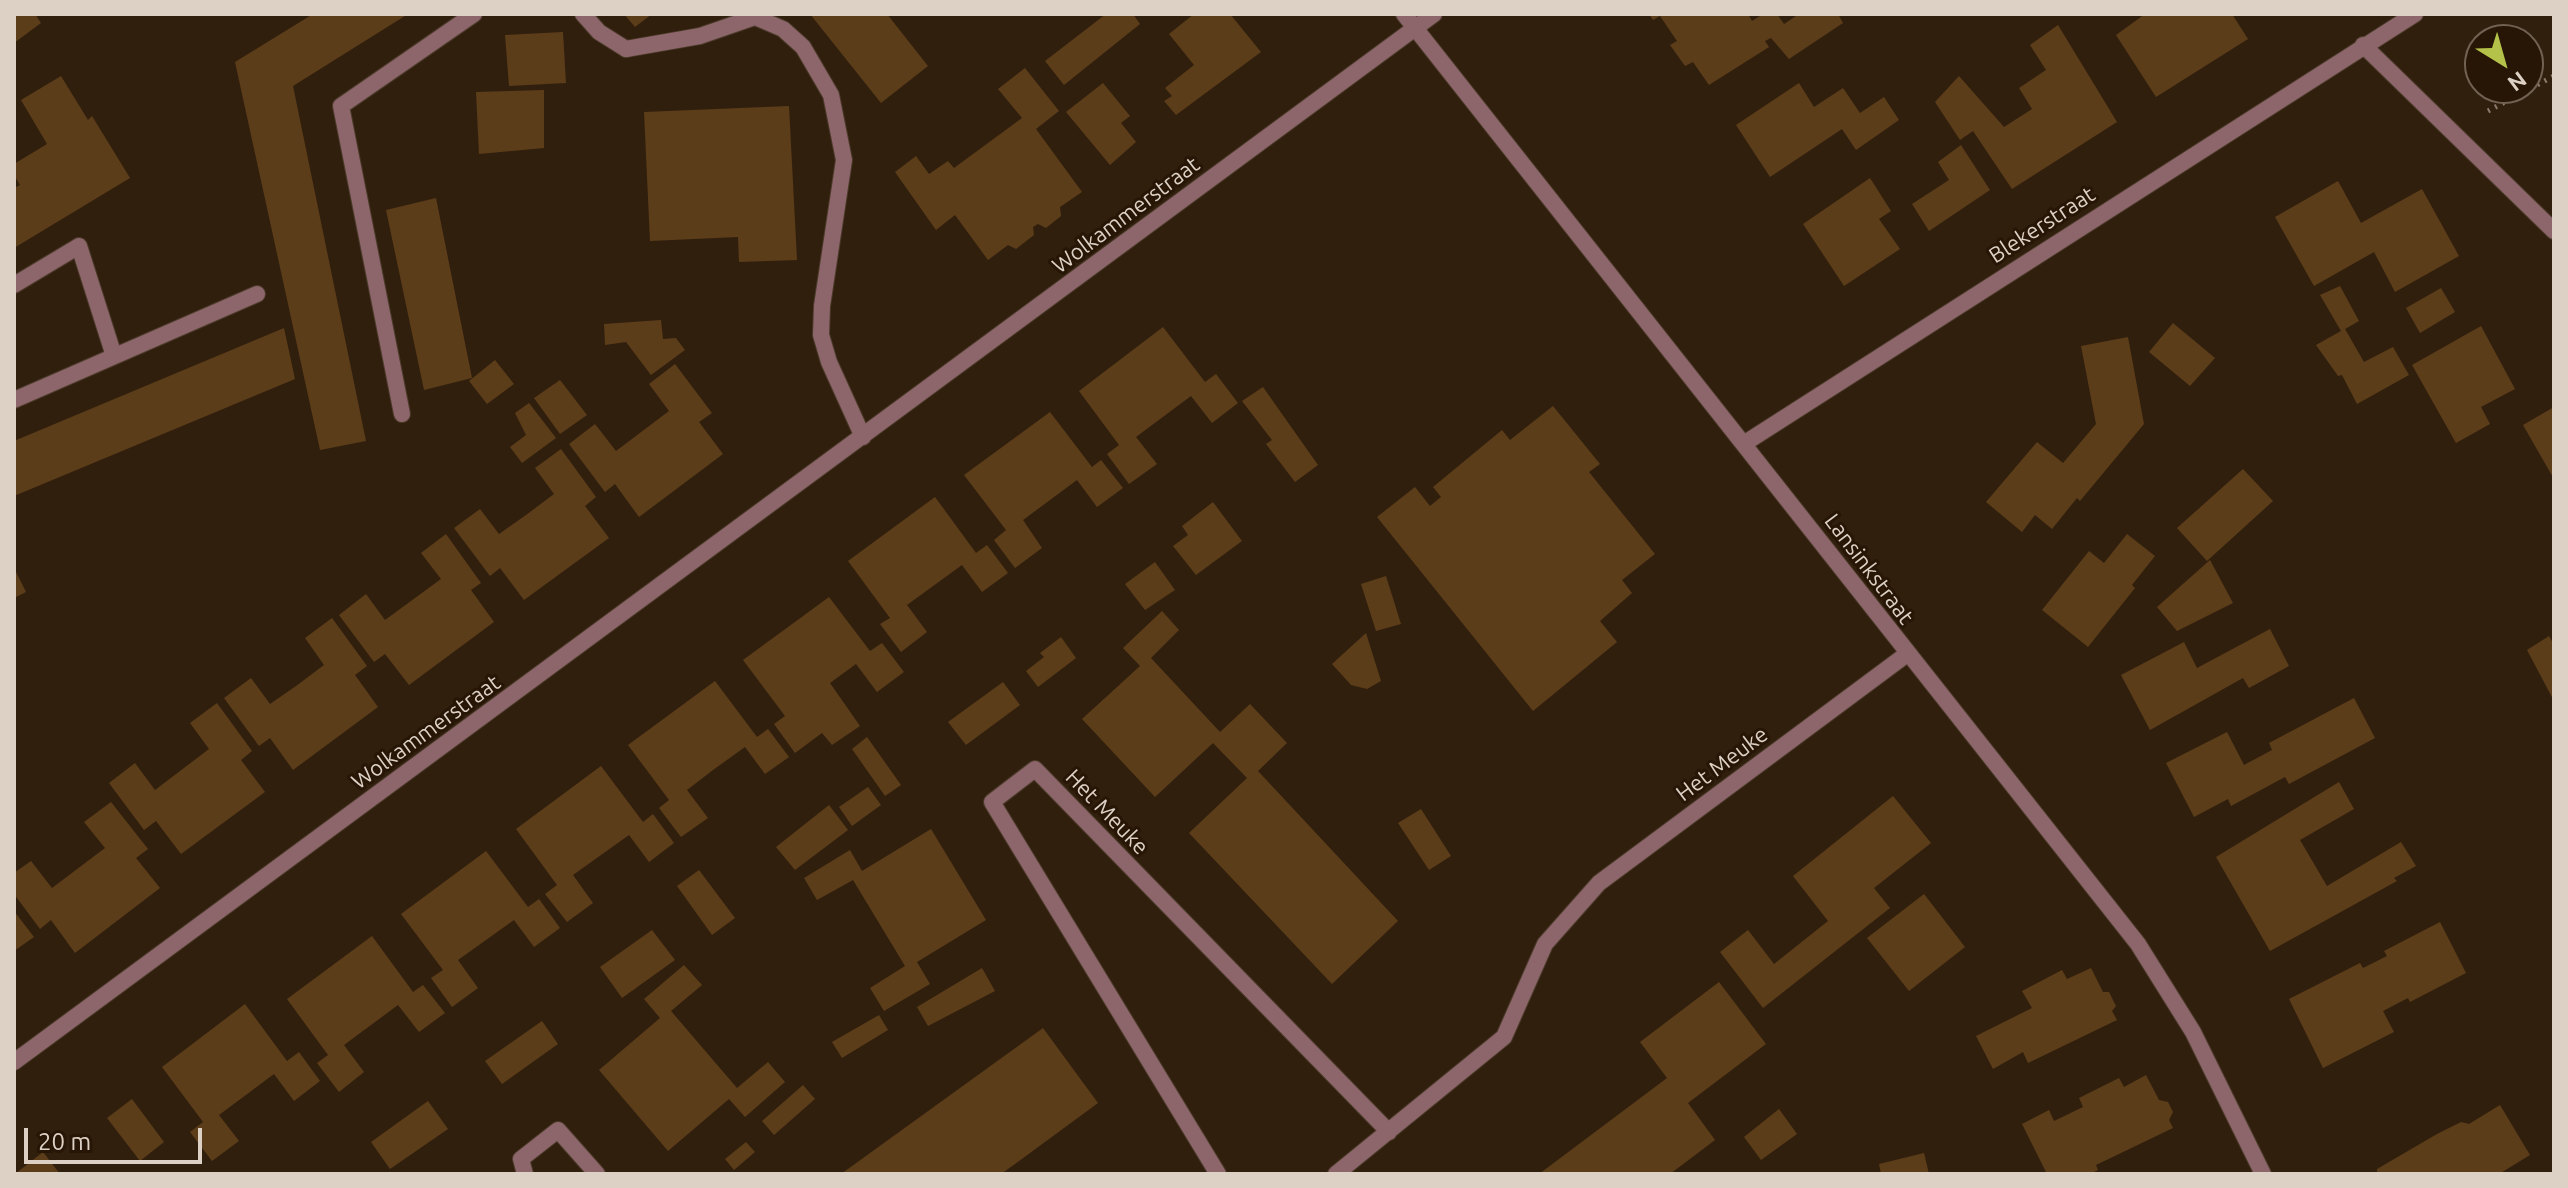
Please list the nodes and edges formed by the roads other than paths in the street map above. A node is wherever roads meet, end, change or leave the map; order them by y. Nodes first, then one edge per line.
1 (474, 14) edge
2 (583, 14) edge
3 (1404, 14) edge
4 (1434, 14) edge
5 (2415, 14) edge
6 (1415, 28) junction
7 (2363, 45) junction
8 (2554, 231) edge
9 (14, 285) edge
10 (257, 294) dead end
11 (114, 356) junction
12 (14, 400) edge
13 (402, 414) dead end
14 (863, 437) junction
15 (1745, 443) junction
16 (1907, 654) junction
17 (14, 1062) edge
18 (1389, 1132) junction
19 (525, 1174) edge
20 (597, 1174) edge
21 (1218, 1174) edge
22 (1336, 1174) edge
23 (2263, 1174) edge

1 - 13 street
2 - 14 street
3 - 6 street, Lansinkstraat
4 - 6 street, Wolkammerstraat
5 - 7 street, Blekerstraat
6 - 14 street, Wolkammerstraat
6 - 15 street, Lansinkstraat
7 - 8 street
7 - 15 street, Blekerstraat
9 - 11 street
10 - 11 street
11 - 12 street
14 - 17 street, Wolkammerstraat
15 - 16 street, Lansinkstraat
16 - 18 street, Het Meuke
16 - 23 street, Lansinkstraat
18 - 21 street, Het Meuke
18 - 22 street, Het Meuke
19 - 20 street

